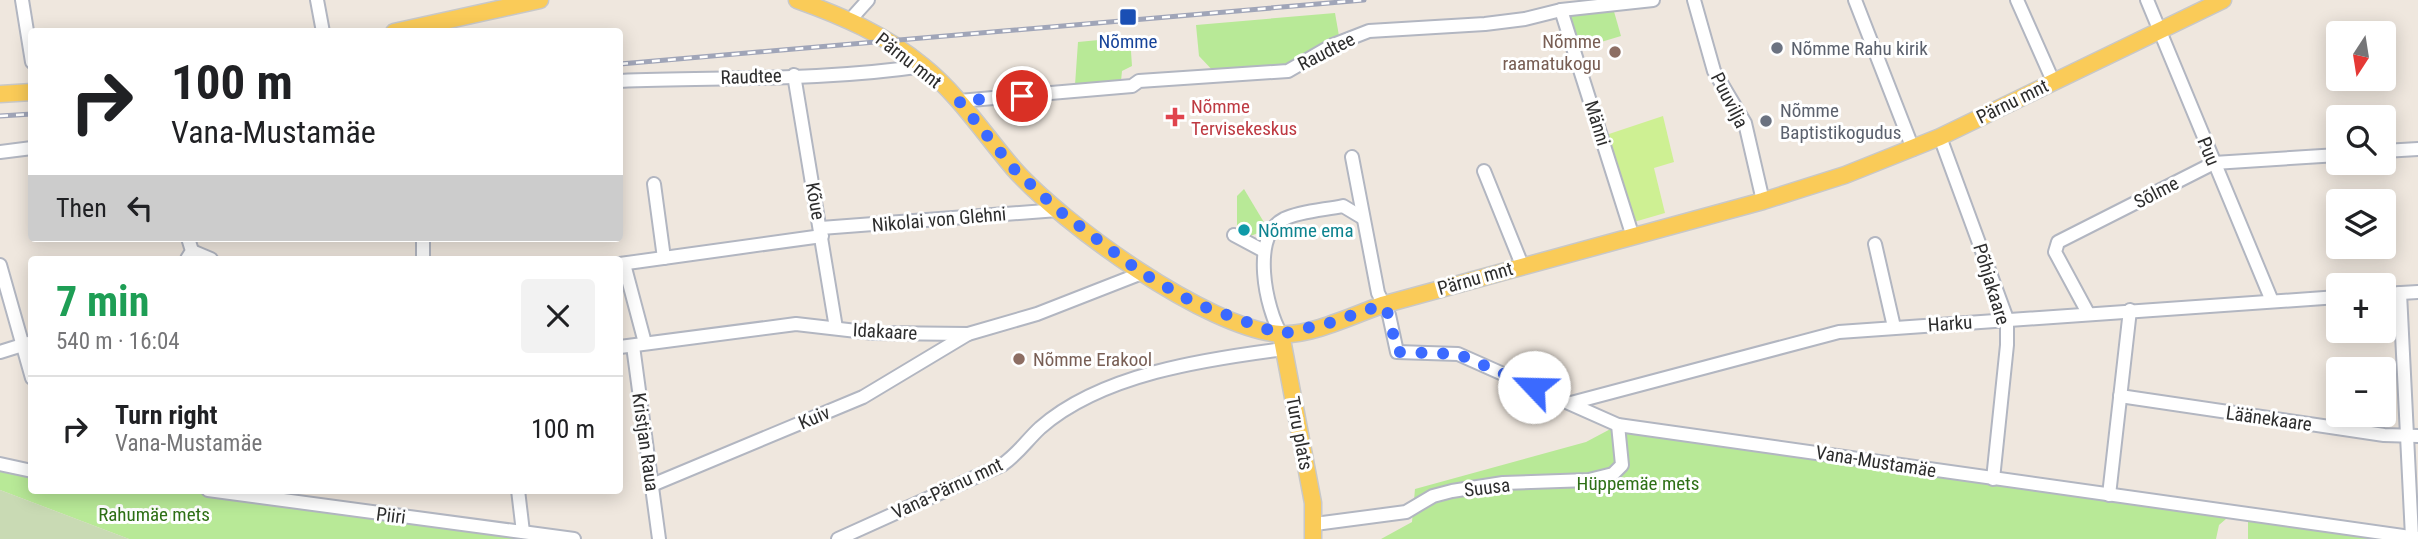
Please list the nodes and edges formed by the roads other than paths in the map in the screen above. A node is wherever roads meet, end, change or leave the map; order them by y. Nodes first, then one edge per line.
1 (22, 0) edge
2 (317, 0) edge
3 (540, 0) edge
4 (797, 0) edge
5 (868, 0) edge
6 (1653, 0) edge
7 (1694, 0) edge
8 (1855, 0) edge
9 (2017, 0) edge
10 (2147, 0) edge
11 (2223, 0) edge
12 (816, 3) edge
13 (1561, 10) junction
14 (850, 20) junction
15 (322, 28) edge
16 (412, 28) edge
17 (2160, 28) junction
18 (28, 37) edge
19 (923, 66) junction
20 (794, 75) junction
21 (2053, 80) junction
22 (623, 81) edge
23 (28, 92) edge
24 (0, 94) edge
25 (959, 101) junction
26 (1940, 136) junction
27 (28, 148) edge
28 (1913, 149) junction
29 (2418, 149) edge
30 (2396, 150) edge
31 (0, 152) edge
32 (2326, 156) edge
33 (1352, 157) dead end
34 (2214, 163) junction
35 (1484, 171) dead end
36 (654, 184) dead end
37 (1763, 201) junction
38 (1058, 210) junction
39 (1363, 218) junction
40 (822, 232) junction
41 (1234, 235) dead end
42 (1633, 237) junction
43 (1875, 244) dead end
44 (1264, 251) junction
45 (664, 258) junction
46 (623, 264) edge
47 (0, 265) edge
48 (1522, 265) junction
49 (623, 272) edge
50 (1142, 273) junction
51 (2418, 292) edge
52 (2396, 293) edge
53 (2400, 293) junction
54 (2326, 298) edge
55 (2272, 302) junction
56 (1382, 305) junction
57 (2130, 310) junction
58 (2088, 313) junction
59 (2007, 319) junction
60 (1894, 327) junction
61 (836, 328) junction
62 (968, 334) junction
63 (1282, 341) junction
64 (27, 343) edge
65 (632, 345) edge
66 (0, 352) edge
67 (2120, 396) junction
68 (1571, 403) junction
69 (1618, 425) junction
70 (2413, 437) edge
71 (0, 464) edge
72 (28, 470) edge
73 (1993, 479) junction
74 (652, 485) junction
75 (518, 494) edge
76 (280, 495) edge
77 (2109, 495) junction
78 (523, 532) junction
79 (1314, 532) edge
80 (2415, 538) edge
81 (574, 539) edge
82 (659, 539) edge
83 (838, 539) edge

1 - 18 street
2 - 15 street
3 - 16 main road
4 - 12 main road, Pärnu mnt
5 - 14 street
6 - 13 street, Raudtee
7 - 37 street, Puuvilja
8 - 28 street
9 - 21 street
10 - 17 street, Puu
11 - 17 main road, Pärnu mnt
12 - 14 main road, Pärnu mnt
13 - 25 street, Raudtee
13 - 42 street, Männi
14 - 19 main road, Pärnu mnt
17 - 21 main road, Pärnu mnt
17 - 34 street, Puu
19 - 20 street, Raudtee
19 - 25 main road, Pärnu mnt
20 - 22 street, Raudtee
20 - 40 street, Kõue
21 - 26 main road, Pärnu mnt
23 - 24 main road
25 - 38 main road, Pärnu mnt
26 - 28 main road, Pärnu mnt
26 - 59 street, Põhjakaare
27 - 31 street
28 - 37 main road, Pärnu mnt
29 - 30 street
32 - 34 street, Sõlme
33 - 39 street
34 - 55 street, Puu
34 - 58 street, Sõlme
35 - 48 street
36 - 45 street
37 - 42 main road, Pärnu mnt
38 - 40 street, Nikolai von Glehni
38 - 50 main road, Pärnu mnt
39 - 44 street
39 - 56 street
40 - 45 street, Nikolai von Glehni
40 - 61 street, Kõue
41 - 44 street
42 - 48 main road, Pärnu mnt
43 - 60 street
44 - 63 street
45 - 46 street, Nikolai von Glehni
47 - 64 street
48 - 56 main road, Pärnu mnt
49 - 65 street, Kristjan Raua
50 - 62 street, Idakaare
50 - 63 main road, Pärnu mnt
51 - 53 street
52 - 53 street
53 - 70 street
54 - 55 street, Harku
55 - 57 street, Harku
56 - 63 main road, Pärnu mnt
56 - 68 street, Vana-Mustamäe
57 - 58 street, Harku
57 - 67 street
58 - 59 street, Harku
59 - 60 street, Harku
59 - 73 street, Põhjakaare
60 - 68 street, Harku
61 - 62 street, Idakaare
61 - 65 street, Idakaare
62 - 74 street, Kuiv
63 - 79 main road, Turu plats
63 - 83 street, Vana-Pärnu mnt
64 - 66 street
65 - 74 street, Kristjan Raua
67 - 70 street, Läänekaare
67 - 77 street
68 - 69 street, Vana-Mustamäe
69 - 73 street, Vana-Mustamäe
69 - 79 street, Suusa
70 - 80 street
71 - 72 street
73 - 77 street, Vana-Mustamäe
74 - 82 street, Kristjan Raua
75 - 78 street
76 - 78 street, Piiri
77 - 80 street, Vana-Mustamäe
78 - 81 street, Piiri

